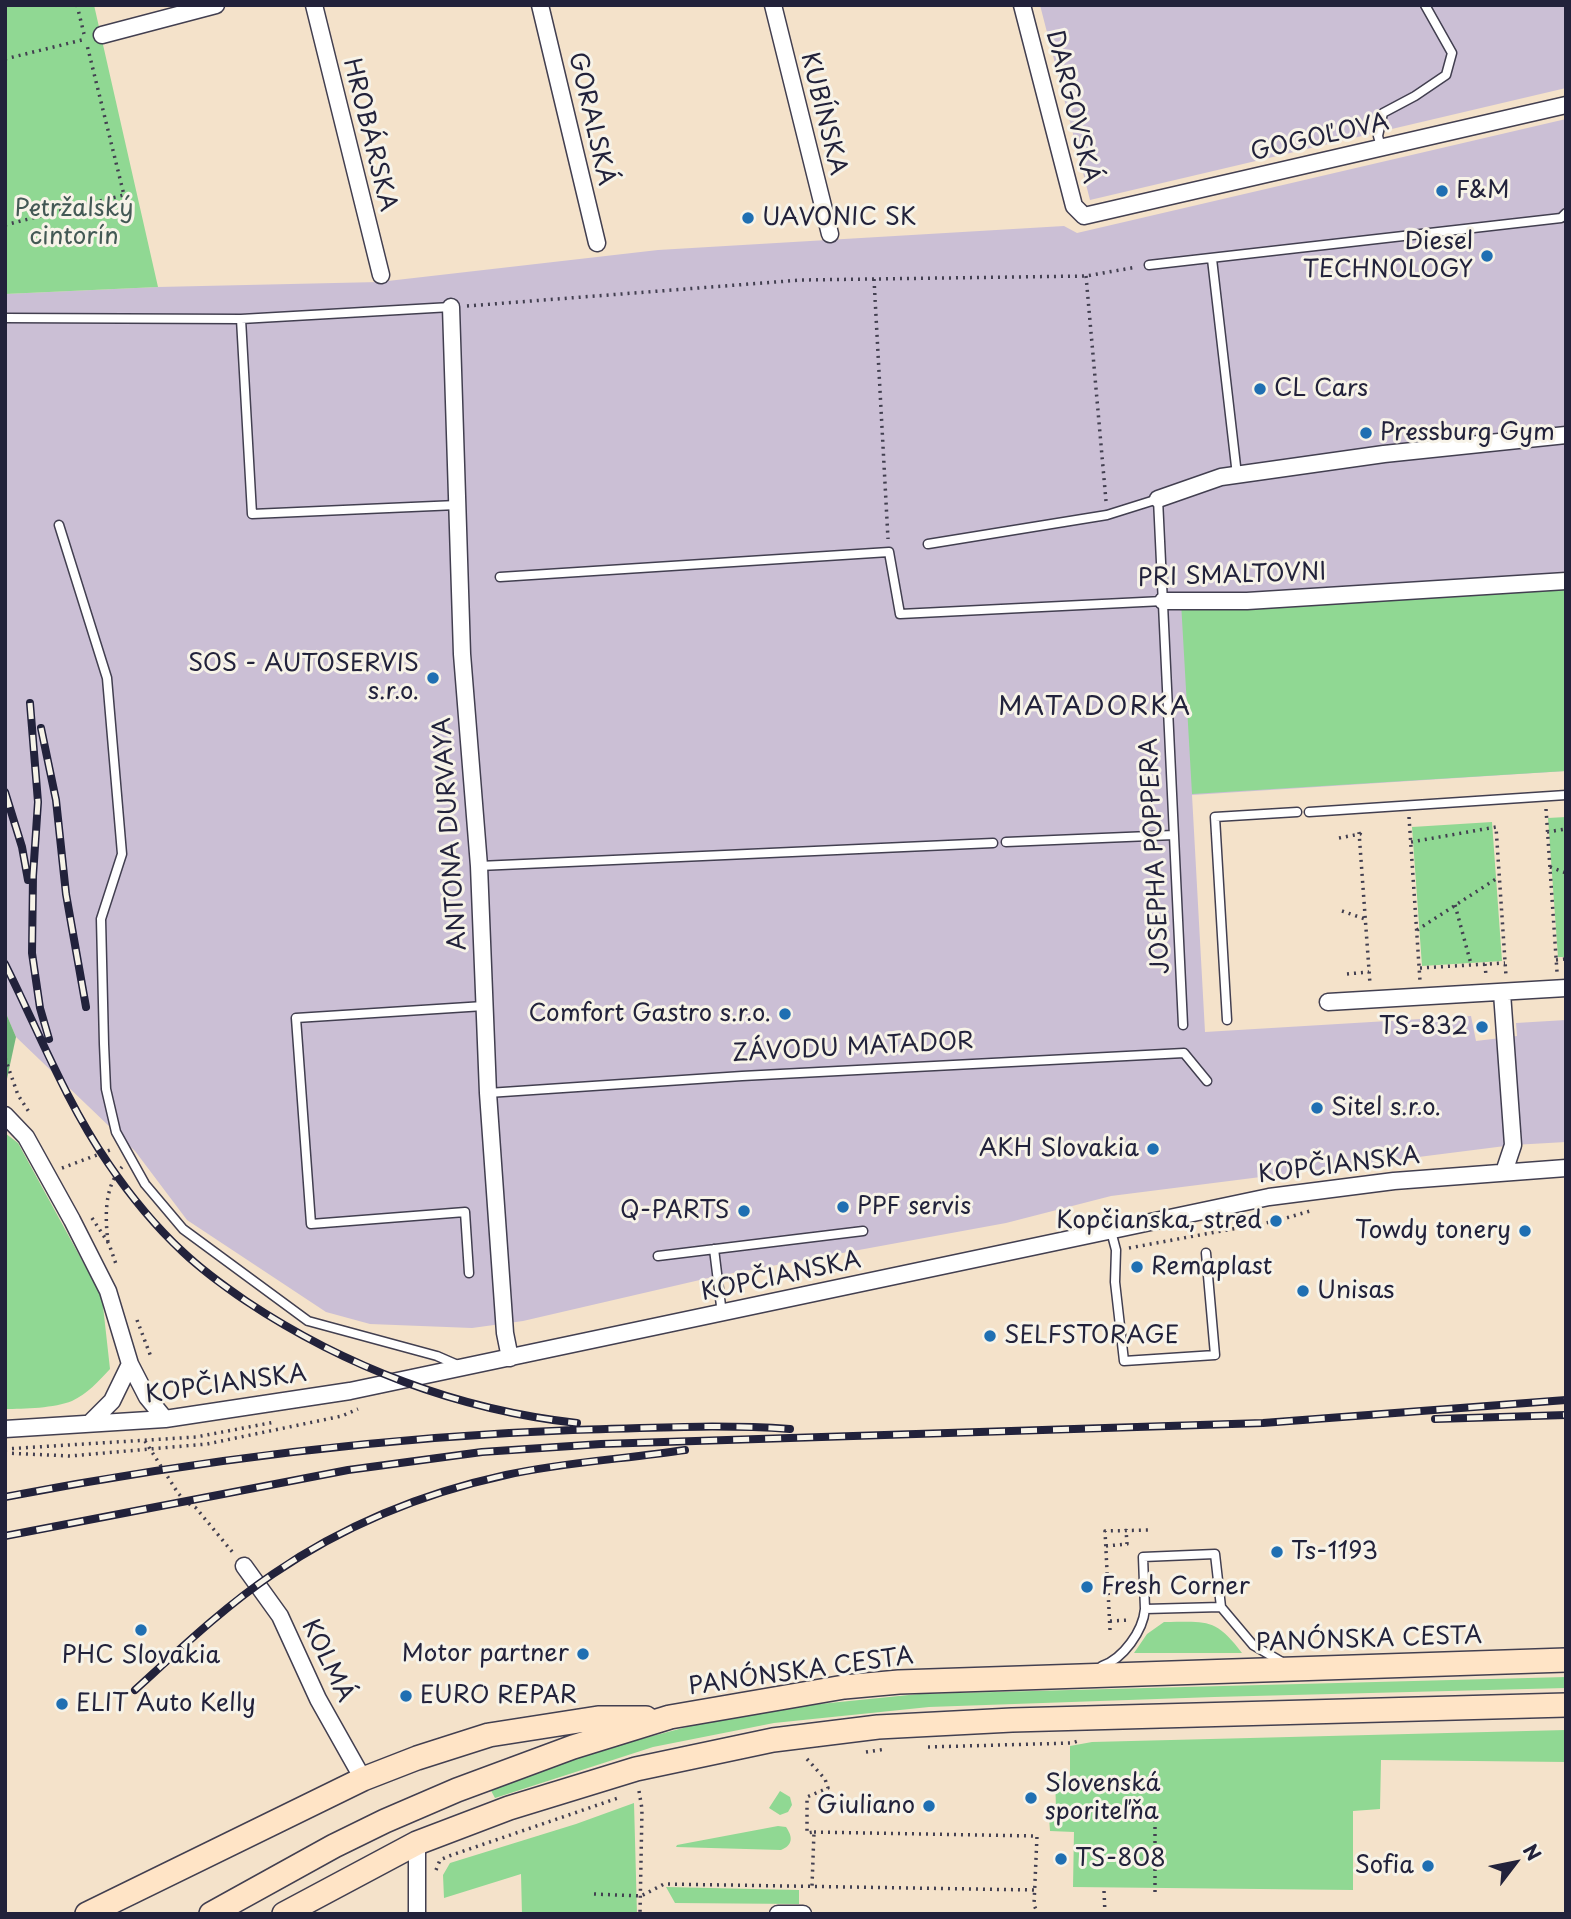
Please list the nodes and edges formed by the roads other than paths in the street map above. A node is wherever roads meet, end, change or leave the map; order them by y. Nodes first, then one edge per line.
1 (216, 5) edge
2 (314, 5) edge
3 (540, 5) edge
4 (773, 5) edge
5 (1022, 5) edge
6 (1425, 5) edge
7 (94, 37) road end
8 (1566, 105) edge
9 (1381, 148) junction
10 (1566, 213) edge
11 (1084, 216) joint
12 (830, 234) dead end
13 (597, 243) dead end
14 (1212, 259) junction
15 (1149, 265) road end
16 (381, 275) dead end
17 (451, 307) joint
18 (5, 318) edge
19 (241, 319) junction
20 (1566, 435) edge
21 (1237, 475) junction
22 (1158, 499) junction
23 (457, 505) junction
24 (59, 525) dead end
25 (928, 544) dead end
26 (500, 577) dead end
27 (1566, 581) edge
28 (1163, 601) junction
29 (1566, 795) edge
30 (1297, 812) dead end
31 (1309, 812) dead end
32 (1174, 835) junction
33 (1006, 842) dead end
34 (993, 843) dead end
35 (479, 866) junction
36 (1562, 988) edge
37 (1502, 993) junction
38 (1328, 1002) dead end
39 (484, 1006) junction
40 (1227, 1020) dead end
41 (1183, 1025) dead end
42 (1206, 1081) dead end
43 (488, 1093) junction
44 (5, 1115) edge
45 (1566, 1168) edge
46 (1504, 1172) junction
47 (1111, 1230) junction
48 (863, 1231) dead end
49 (714, 1249) junction
50 (1206, 1253) dead end
51 (657, 1256) dead end
52 (470, 1273) dead end
53 (722, 1314) junction
54 (510, 1358) junction
55 (130, 1364) junction
56 (463, 1367) junction
57 (165, 1419) junction
58 (91, 1422) junction
59 (5, 1429) edge
60 (244, 1566) road end
61 (1221, 1607) junction
62 (1145, 1609) junction
63 (1566, 1660) edge
64 (1293, 1669) junction
65 (1072, 1676) junction
66 (1566, 1705) edge
67 (670, 1717) junction
68 (363, 1779) junction
69 (417, 1843) junction
70 (87, 1914) edge
71 (211, 1914) edge
72 (284, 1914) edge
73 (417, 1914) edge
74 (778, 1914) edge
75 (803, 1914) edge

1 - 7 street
2 - 16 street, HROBÁRSKA
3 - 13 street, GORALSKÁ
4 - 12 street, KUBÍNSKA
5 - 11 street, DARGOVSKÁ
6 - 9 lane
8 - 9 street, GOGOĽOVA
9 - 11 street, GOGOĽOVA
10 - 14 lane
14 - 15 lane
14 - 21 lane
17 - 19 lane
17 - 23 street, ANTONA DURVAYA
18 - 19 lane
19 - 23 lane
20 - 21 street
21 - 22 street
22 - 25 lane
22 - 28 lane, JOSEPHA POPPERA
23 - 35 street, ANTONA DURVAYA
24 - 56 lane
26 - 28 lane, PRI SMALTOVNI
27 - 28 street, PRI SMALTOVNI
28 - 32 lane, JOSEPHA POPPERA
29 - 31 lane
30 - 40 lane
32 - 33 lane
32 - 41 lane, JOSEPHA POPPERA
34 - 35 lane
35 - 39 street, ANTONA DURVAYA
36 - 37 street
37 - 38 street
37 - 46 street
39 - 43 street, ANTONA DURVAYA
39 - 52 lane
42 - 43 lane, ZÁVODU MATADOR
43 - 54 street, ANTONA DURVAYA
44 - 55 street
45 - 46 street, KOPČIANSKA
46 - 47 street, KOPČIANSKA
47 - 50 lane
47 - 53 street, KOPČIANSKA
48 - 49 lane
49 - 51 lane
49 - 53 lane
53 - 54 street, KOPČIANSKA
54 - 56 street, KOPČIANSKA
55 - 57 street
55 - 58 street
56 - 57 street, KOPČIANSKA
57 - 58 street, KOPČIANSKA
58 - 59 street, KOPČIANSKA
60 - 68 street, KOLMÁ
61 - 62 lane
61 - 62 lane
61 - 64 lane
62 - 65 lane
63 - 64 main road, PANÓNSKA CESTA
64 - 65 main road, PANÓNSKA CESTA
65 - 67 main road, PANÓNSKA CESTA
66 - 69 main road
67 - 68 main road
67 - 71 main road, PANÓNSKA CESTA
68 - 70 main road
69 - 72 main road
69 - 73 street
74 - 75 street

